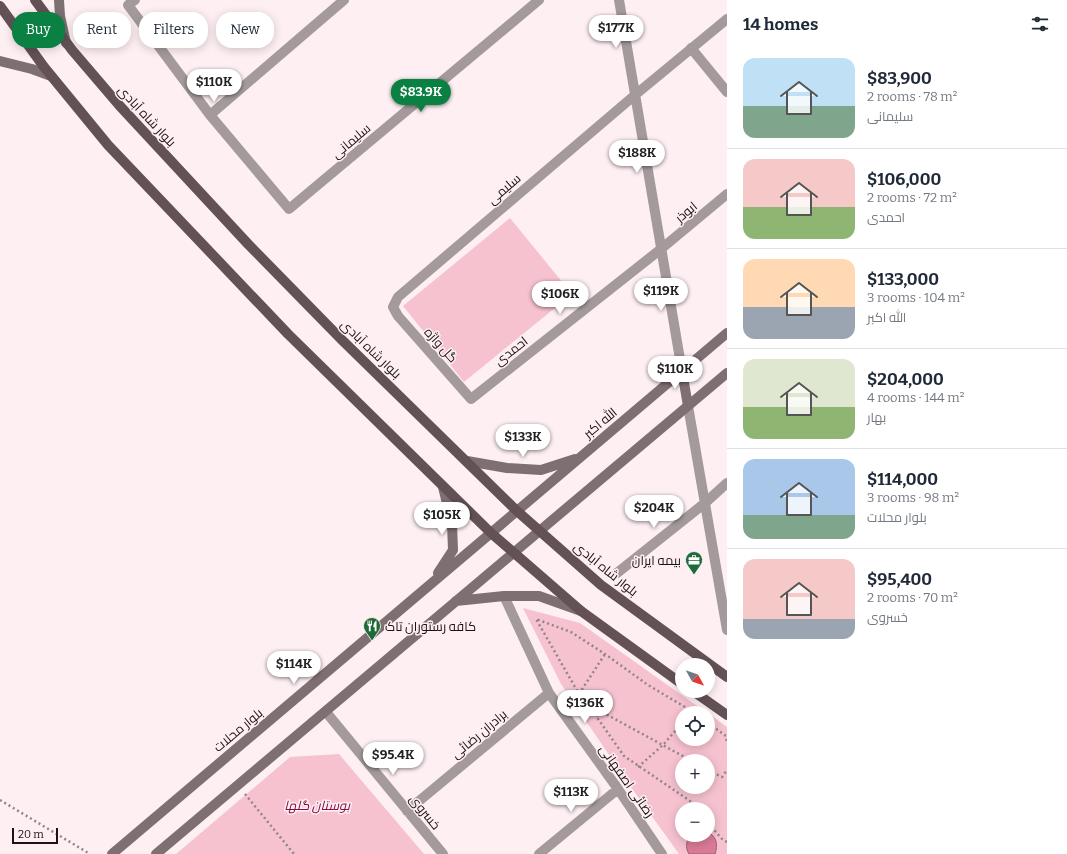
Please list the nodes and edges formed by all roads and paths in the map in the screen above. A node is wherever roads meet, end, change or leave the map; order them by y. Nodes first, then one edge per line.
1 (35, 0) edge
2 (59, 0) edge
3 (344, 0) edge
4 (539, 0) edge
5 (618, 0) edge
6 (132, 3) edge
7 (0, 6) edge
8 (727, 19) edge
9 (66, 43) junction
10 (691, 48) junction
11 (0, 61) edge
12 (51, 76) junction
13 (727, 92) edge
14 (635, 94) junction
15 (210, 115) junction
16 (727, 194) edge
17 (662, 249) junction
18 (393, 307) joint
19 (727, 333) edge
20 (682, 371) junction
21 (727, 373) edge
22 (471, 399) joint
23 (688, 406) junction
24 (579, 458) junction
25 (467, 461) junction
26 (727, 482) edge
27 (443, 487) junction
28 (705, 503) junction
29 (517, 511) junction
30 (540, 531) junction
31 (491, 533) junction
32 (513, 553) junction
33 (617, 573) dead end
34 (431, 583) junction
35 (504, 596) junction
36 (456, 601) junction
37 (581, 611) junction
38 (727, 630) edge
39 (605, 654) junction
40 (727, 677) edge
41 (675, 679) edge
42 (549, 693) junction
43 (579, 694) junction
44 (703, 698) edge
45 (683, 706) edge
46 (326, 712) junction
47 (602, 712) junction
48 (727, 715) edge
49 (715, 728) edge
50 (675, 731) edge
51 (727, 742) edge
52 (663, 745) junction
53 (679, 754) edge
54 (638, 767) junction
55 (727, 770) edge
56 (715, 774) edge
57 (238, 786) junction
58 (618, 789) junction
59 (0, 800) edge
60 (692, 802) edge
61 (407, 811) junction
62 (715, 831) edge
63 (727, 842) edge
64 (90, 854) edge
65 (112, 854) edge
66 (156, 854) edge
67 (294, 854) edge
68 (443, 854) edge
69 (539, 854) edge
70 (662, 854) edge

1 - 9 main road, بلوار شاه آبادی
2 - 9 main road
3 - 15 street
4 - 15 street, سلیمانی
5 - 14 street
6 - 15 street
7 - 12 main road
8 - 10 street, سلیمی
9 - 25 main road, بلوار شاه آبادی
10 - 13 street
10 - 14 street, سلیمی
11 - 12 main road
12 - 27 main road
14 - 17 street
14 - 18 street, سلیمی
16 - 17 street, ابوذر
17 - 20 street
17 - 22 street, احمدی
18 - 22 street, گل واژه
19 - 20 main road, الله اکبر
20 - 23 main road
20 - 24 main road, الله اکبر
21 - 23 main road
23 - 28 street
23 - 30 main road
24 - 25 main road
24 - 29 main road, الله اکبر
25 - 29 main road, بلوار شاه آبادی
26 - 28 street
27 - 31 main road
27 - 34 main road
28 - 33 street
28 - 38 street
29 - 30 main road, بلوار شاه آبادی
29 - 31 main road, الله اکبر
30 - 32 main road
30 - 40 main road, بلوار شاه آبادی
31 - 32 main road
31 - 34 main road, بلوار محلات
32 - 36 main road
32 - 37 main road
34 - 65 main road, بلوار محلات
35 - 36 main road
35 - 37 main road
35 - 42 street, رضائی اصفهانی
36 - 46 main road
37 - 41 main road
39 - 43 path
39 - 43 path
39 - 45 path
42 - 58 street, رضائی اصفهانی
42 - 61 street, برادران رضائی
43 - 47 path
44 - 48 main road
46 - 57 main road
46 - 61 street, خسروی
47 - 52 path
47 - 54 path
49 - 51 path
50 - 52 path
52 - 53 path
52 - 54 path
54 - 60 path
55 - 56 path
57 - 66 main road
57 - 67 path
58 - 69 street
58 - 70 street, رضائی اصفهانی
59 - 64 path
61 - 68 street, خسروی
62 - 63 path

